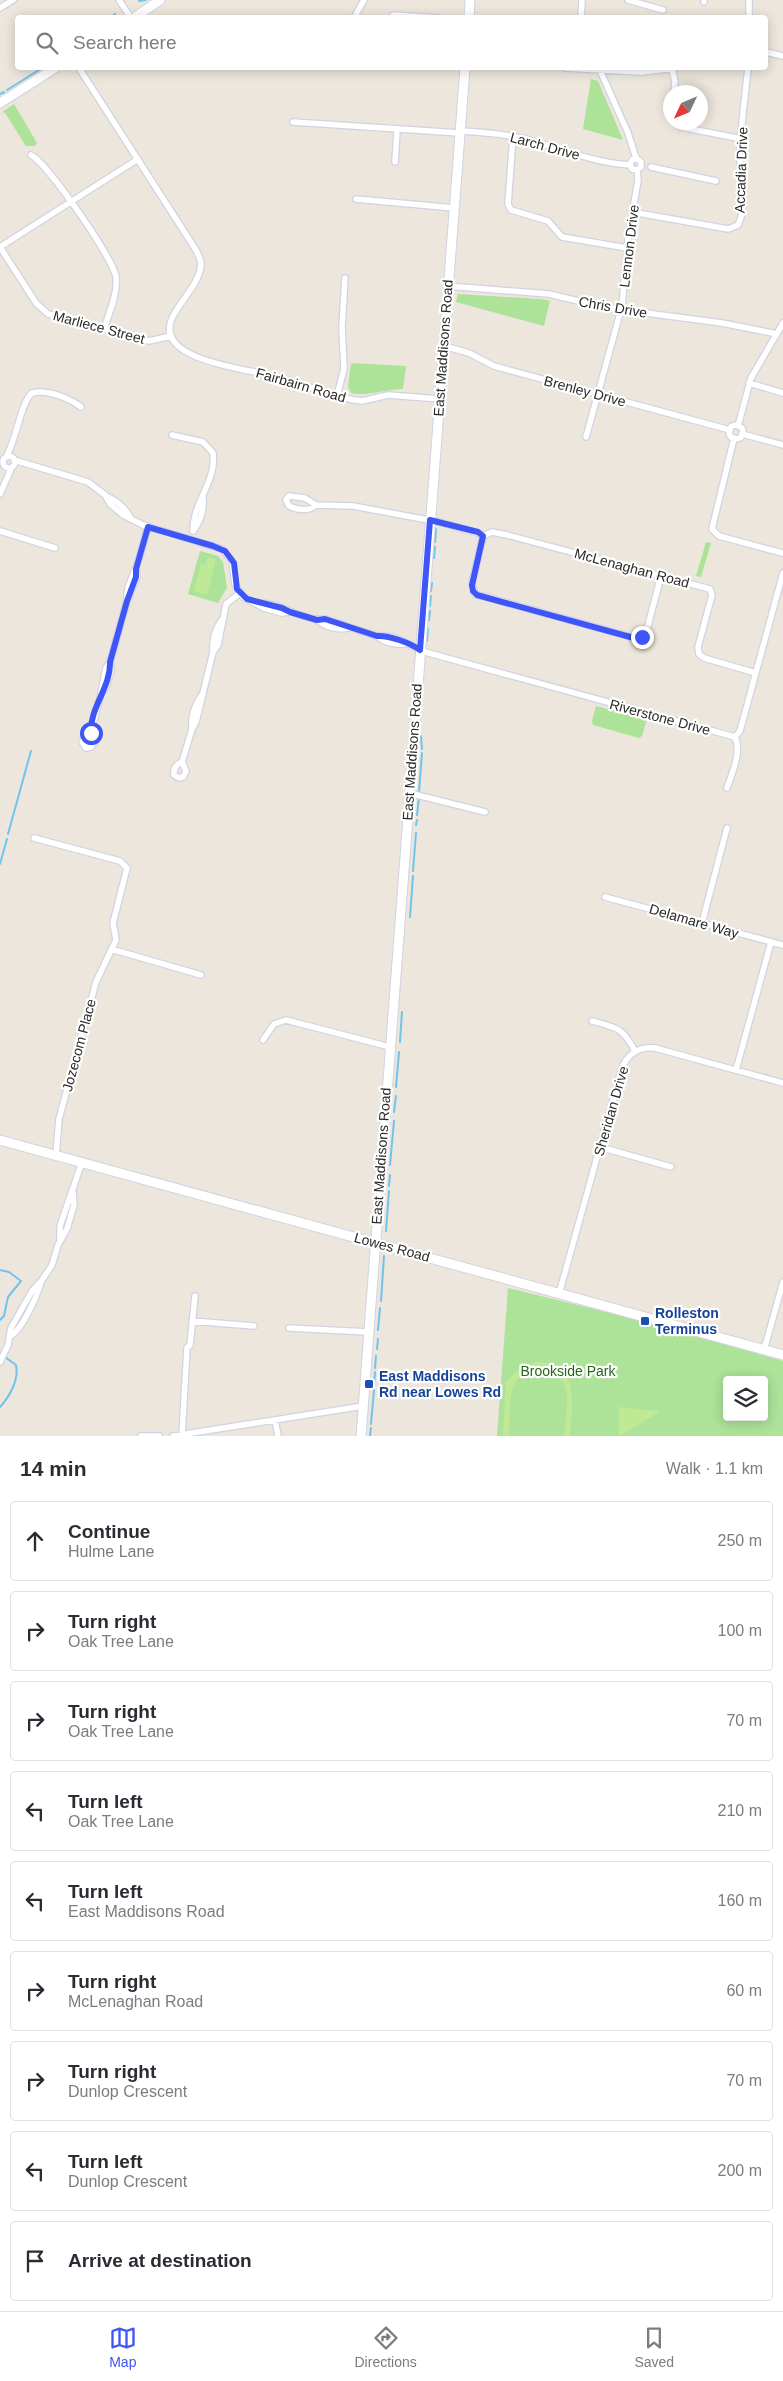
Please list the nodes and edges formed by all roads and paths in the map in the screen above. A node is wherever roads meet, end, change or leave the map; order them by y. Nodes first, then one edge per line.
1 (13, 0) edge
2 (120, 0) edge
3 (160, 0) edge
4 (364, 0) edge
5 (470, 0) edge
6 (582, 0) edge
7 (628, 0) edge
8 (749, 0) edge
9 (0, 8) edge
10 (663, 10) dead end
11 (392, 14) dead end
12 (130, 15) edge
13 (137, 15) edge
14 (356, 15) edge
15 (404, 15) edge
16 (468, 15) edge
17 (581, 15) edge
18 (749, 15) edge
19 (768, 52) edge
20 (783, 56) edge
21 (52, 70) edge
22 (80, 70) edge
23 (465, 70) edge
24 (600, 70) edge
25 (614, 70) edge
26 (658, 70) edge
27 (674, 70) edge
28 (748, 70) edge
29 (675, 85) edge
30 (0, 103) edge
31 (293, 122) dead end
32 (397, 130) junction
33 (696, 130) edge
34 (460, 132) junction
35 (513, 136) junction
36 (742, 139) junction
37 (31, 155) dead end
38 (636, 158) junction
39 (138, 159) junction
40 (395, 162) dead end
41 (630, 164) junction
42 (650, 167) dead end
43 (637, 170) junction
44 (716, 181) dead end
45 (356, 199) dead end
46 (72, 202) junction
47 (454, 208) junction
48 (632, 212) junction
49 (0, 247) edge
50 (627, 248) junction
51 (345, 278) dead end
52 (448, 286) junction
53 (620, 310) junction
54 (783, 323) edge
55 (104, 329) junction
56 (776, 334) junction
57 (171, 336) junction
58 (444, 346) junction
59 (749, 383) junction
60 (783, 392) edge
61 (597, 394) junction
62 (337, 396) junction
63 (440, 399) junction
64 (81, 406) dead end
65 (738, 426) junction
66 (730, 430) junction
67 (17, 433) junction
68 (742, 434) junction
69 (172, 435) dead end
70 (586, 437) dead end
71 (734, 438) junction
72 (783, 445) edge
73 (4, 457) edge
74 (14, 459) junction
75 (2, 465) edge
76 (12, 467) junction
77 (38, 469) junction
78 (0, 493) edge
79 (316, 505) dead end
80 (430, 520) junction
81 (148, 527) junction
82 (0, 532) edge
83 (483, 536) junction
84 (191, 540) junction
85 (55, 548) dead end
86 (782, 552) edge
87 (783, 560) edge
88 (783, 573) edge
89 (661, 576) junction
90 (240, 593) junction
91 (420, 650) junction
92 (756, 673) junction
93 (91, 731) dead end
94 (734, 737) junction
95 (182, 762) dead end
96 (727, 788) dead end
97 (409, 793) junction
98 (485, 812) dead end
99 (727, 828) dead end
100 (34, 838) dead end
101 (605, 897) dead end
102 (702, 923) junction
103 (771, 942) junction
104 (783, 946) edge
105 (111, 949) junction
106 (201, 975) dead end
107 (592, 1021) dead end
108 (263, 1040) dead end
109 (390, 1047) junction
110 (635, 1051) junction
111 (736, 1070) junction
112 (783, 1083) edge
113 (0, 1140) edge
114 (600, 1147) junction
115 (56, 1155) junction
116 (82, 1162) junction
117 (671, 1167) dead end
118 (374, 1242) junction
119 (783, 1282) edge
120 (559, 1294) junction
121 (195, 1296) dead end
122 (192, 1321) junction
123 (254, 1326) dead end
124 (289, 1328) dead end
125 (368, 1332) junction
126 (764, 1350) junction
127 (783, 1355) edge
128 (0, 1362) edge
129 (363, 1406) junction
130 (275, 1420) junction
131 (182, 1435) junction
132 (141, 1436) edge
133 (159, 1436) edge
134 (173, 1436) edge
135 (278, 1436) edge
136 (361, 1436) edge

1 - 9 street
2 - 12 street
3 - 13 street
4 - 14 street
5 - 16 street
6 - 17 street
7 - 10 street
8 - 18 street
11 - 15 street
19 - 20 street
21 - 30 street
22 - 39 street
23 - 34 street, East Maddisons Road
24 - 38 street, Lennon Drive
25 - 26 street
27 - 29 street
28 - 36 street, Accadia Drive
31 - 32 street, Larch Drive
32 - 34 street, Larch Drive
32 - 40 street
33 - 36 street
34 - 35 street, Larch Drive
34 - 47 street, East Maddisons Road
35 - 41 street, Larch Drive
35 - 50 street
36 - 48 street, Accadia Drive
37 - 46 street
38 - 41 street
38 - 43 street, Lennon Drive
39 - 46 street
39 - 57 street
41 - 43 street
42 - 44 street
43 - 48 street, Lennon Drive
45 - 47 street
46 - 49 street
46 - 55 street
47 - 52 street, East Maddisons Road
48 - 50 street, Lennon Drive
49 - 55 street, Marliece Street
50 - 53 street, Lennon Drive
51 - 62 street
52 - 53 street, Chris Drive
52 - 58 street, East Maddisons Road
53 - 56 street, Chris Drive
53 - 61 street, Lennon Drive
54 - 56 street
55 - 57 street, Marliece Street
56 - 59 street
57 - 62 street, Fairbairn Road
58 - 61 street, Brenley Drive
58 - 63 street, East Maddisons Road
59 - 60 street
59 - 65 street
61 - 66 street, Brenley Drive
61 - 70 street, Lennon Drive
62 - 63 street, Fairbairn Road
63 - 80 street, East Maddisons Road
64 - 67 street
65 - 66 street
65 - 68 street
66 - 71 street
67 - 73 street
67 - 74 street
68 - 71 street
68 - 72 street
69 - 84 street
71 - 86 street
73 - 74 street
73 - 75 street
74 - 76 street
74 - 77 street
75 - 76 street
75 - 78 street
76 - 77 street
76 - 78 street
77 - 81 street
79 - 80 street, McLenaghan Road
80 - 83 street, McLenaghan Road
80 - 91 street, East Maddisons Road
81 - 84 street
81 - 93 street
82 - 85 street
83 - 89 street, McLenaghan Road
83 - 89 street
84 - 90 street
86 - 87 street
88 - 92 street
89 - 92 street, McLenaghan Road
90 - 91 street, Riverstone Drive
90 - 95 street
91 - 94 street, Riverstone Drive
91 - 97 street, East Maddisons Road
92 - 94 street
94 - 96 street
97 - 98 street
97 - 109 street, East Maddisons Road
99 - 102 street
100 - 105 street, Jozecom Place
101 - 102 street, Delamare Way
102 - 103 street, Delamare Way
103 - 104 street, Delamare Way
103 - 111 street
105 - 106 street
105 - 115 street, Jozecom Place
107 - 110 street
108 - 109 street
109 - 118 street, East Maddisons Road
110 - 111 street, Sheridan Drive
110 - 114 street, Sheridan Drive
111 - 112 street, Sheridan Drive
113 - 115 street, Lowes Road
114 - 117 street
114 - 120 street, Sheridan Drive
115 - 116 street, Lowes Road
116 - 118 street, Lowes Road
116 - 128 street
118 - 120 street, Lowes Road
118 - 125 street, East Maddisons Road
119 - 126 street
120 - 126 street, Lowes Road
121 - 122 street
122 - 123 street
122 - 131 street
124 - 125 street
125 - 129 street, East Maddisons Road
126 - 127 street, Lowes Road
129 - 130 street
129 - 136 street, East Maddisons Road
130 - 131 street
130 - 135 street
131 - 134 street
132 - 133 street

